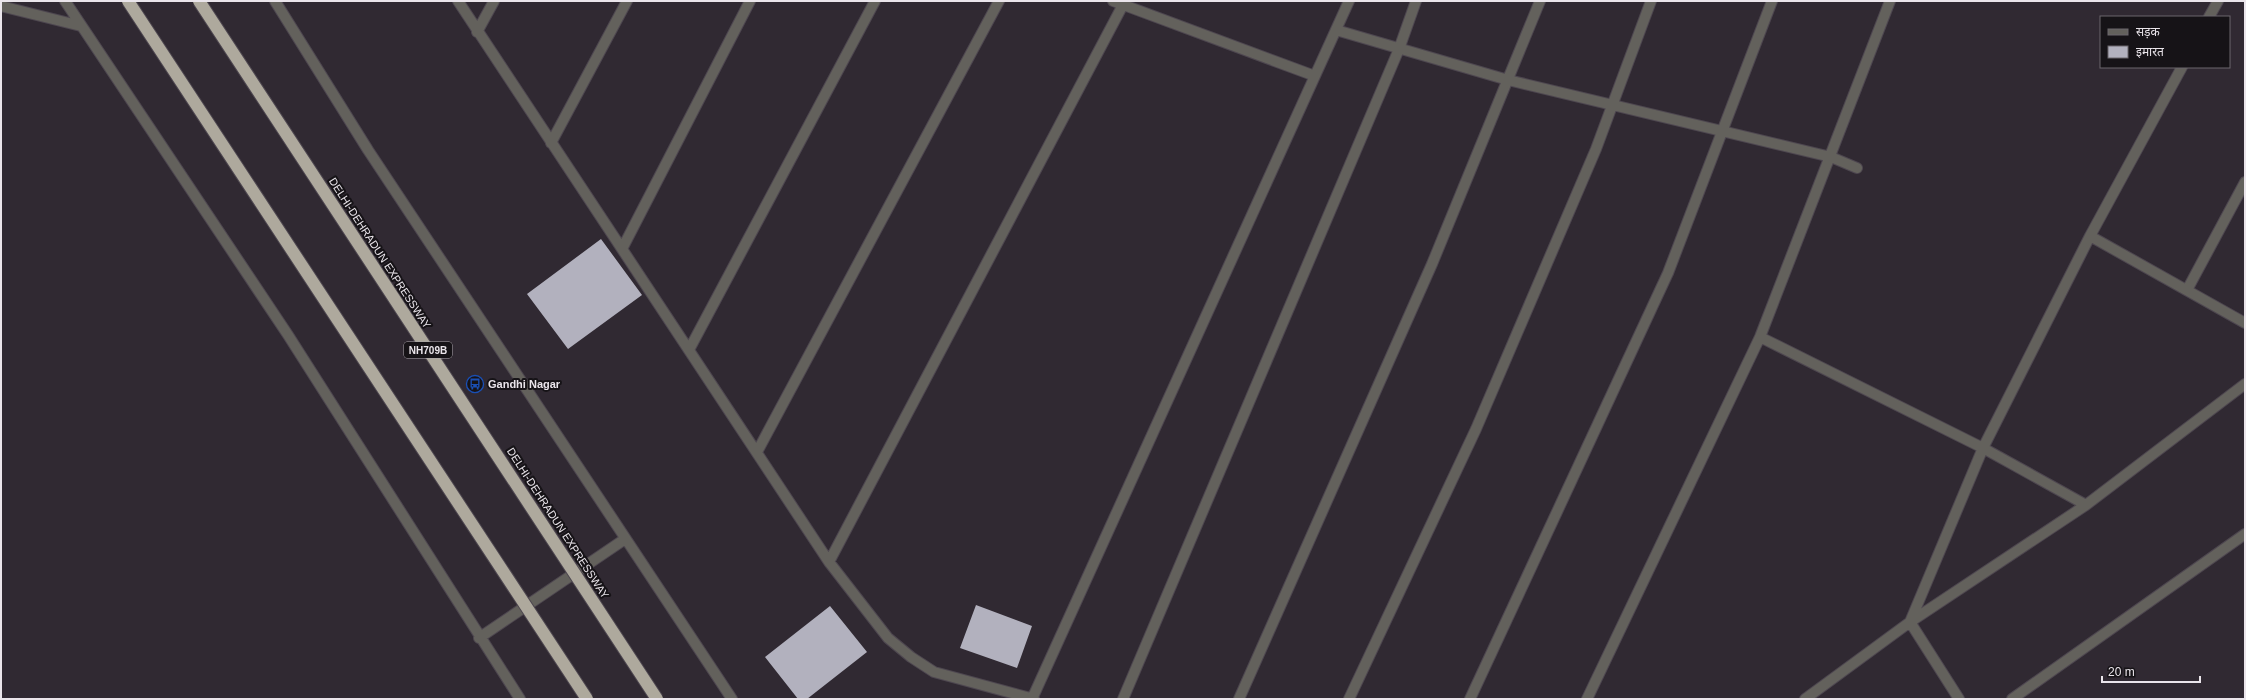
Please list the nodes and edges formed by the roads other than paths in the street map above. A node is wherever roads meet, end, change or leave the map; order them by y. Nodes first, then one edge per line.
1 (65, 1) edge
2 (128, 1) edge
3 (198, 1) edge
4 (275, 1) edge
5 (458, 1) edge
6 (494, 1) edge
7 (627, 1) edge
8 (750, 1) edge
9 (875, 1) edge
10 (999, 1) edge
11 (1113, 1) edge
12 (1349, 1) edge
13 (1416, 1) edge
14 (1540, 1) edge
15 (1651, 1) edge
16 (1772, 1) edge
17 (1890, 1) edge
18 (2218, 1) edge
19 (1124, 3) edge
20 (1, 6) edge
21 (2210, 16) edge
22 (81, 26) junction
23 (1336, 30) junction
24 (477, 32) junction
25 (1399, 49) junction
26 (2181, 68) edge
27 (1315, 76) junction
28 (1508, 80) junction
29 (1612, 106) junction
30 (1720, 132) junction
31 (551, 143) junction
32 (1831, 157) junction
33 (1857, 168) dead end
34 (2245, 182) edge
35 (2090, 236) junction
36 (622, 249) junction
37 (2187, 290) junction
38 (2245, 323) edge
39 (1760, 337) junction
40 (690, 348) junction
41 (2245, 384) edge
42 (1983, 448) junction
43 (757, 452) junction
44 (2086, 505) junction
45 (2245, 534) edge
46 (625, 539) junction
47 (829, 562) junction
48 (1910, 622) junction
49 (479, 638) junction
50 (2023, 696) edge
51 (520, 699) edge
52 (587, 699) edge
53 (658, 699) edge
54 (732, 699) edge
55 (1033, 699) edge
56 (1123, 699) edge
57 (1239, 699) edge
58 (1349, 699) edge
59 (1470, 699) edge
60 (1587, 699) edge
61 (1805, 699) edge
62 (1959, 699) edge
63 (2012, 699) edge

1 - 22 street
2 - 52 highway, bridge
3 - 53 highway, DELHI-DEHRADUN EXPRESSWAY / NH709B, bridge
4 - 46 street
5 - 24 street
6 - 24 street
7 - 31 street
8 - 36 street
9 - 40 street
10 - 43 street
11 - 19 street
12 - 23 street
13 - 25 street
14 - 28 street
15 - 29 street
16 - 30 street
17 - 32 street
18 - 21 street
19 - 27 street
19 - 47 street
20 - 22 street
22 - 49 street
23 - 25 street
23 - 27 street
24 - 31 street
25 - 28 street
25 - 56 street
26 - 35 street
27 - 55 street
28 - 29 street
28 - 57 street
29 - 30 street
29 - 58 street
30 - 32 street
30 - 59 street
31 - 36 street
32 - 33 street
32 - 39 street
34 - 37 street
35 - 37 street
35 - 42 street
36 - 40 street
37 - 38 street
39 - 42 street
39 - 60 street
40 - 43 street
41 - 44 street
42 - 44 street
42 - 48 street
43 - 47 street
44 - 48 street
45 - 50 street
46 - 49 street
46 - 54 street
47 - 55 street
48 - 61 street
48 - 62 street
49 - 51 street
50 - 63 street

